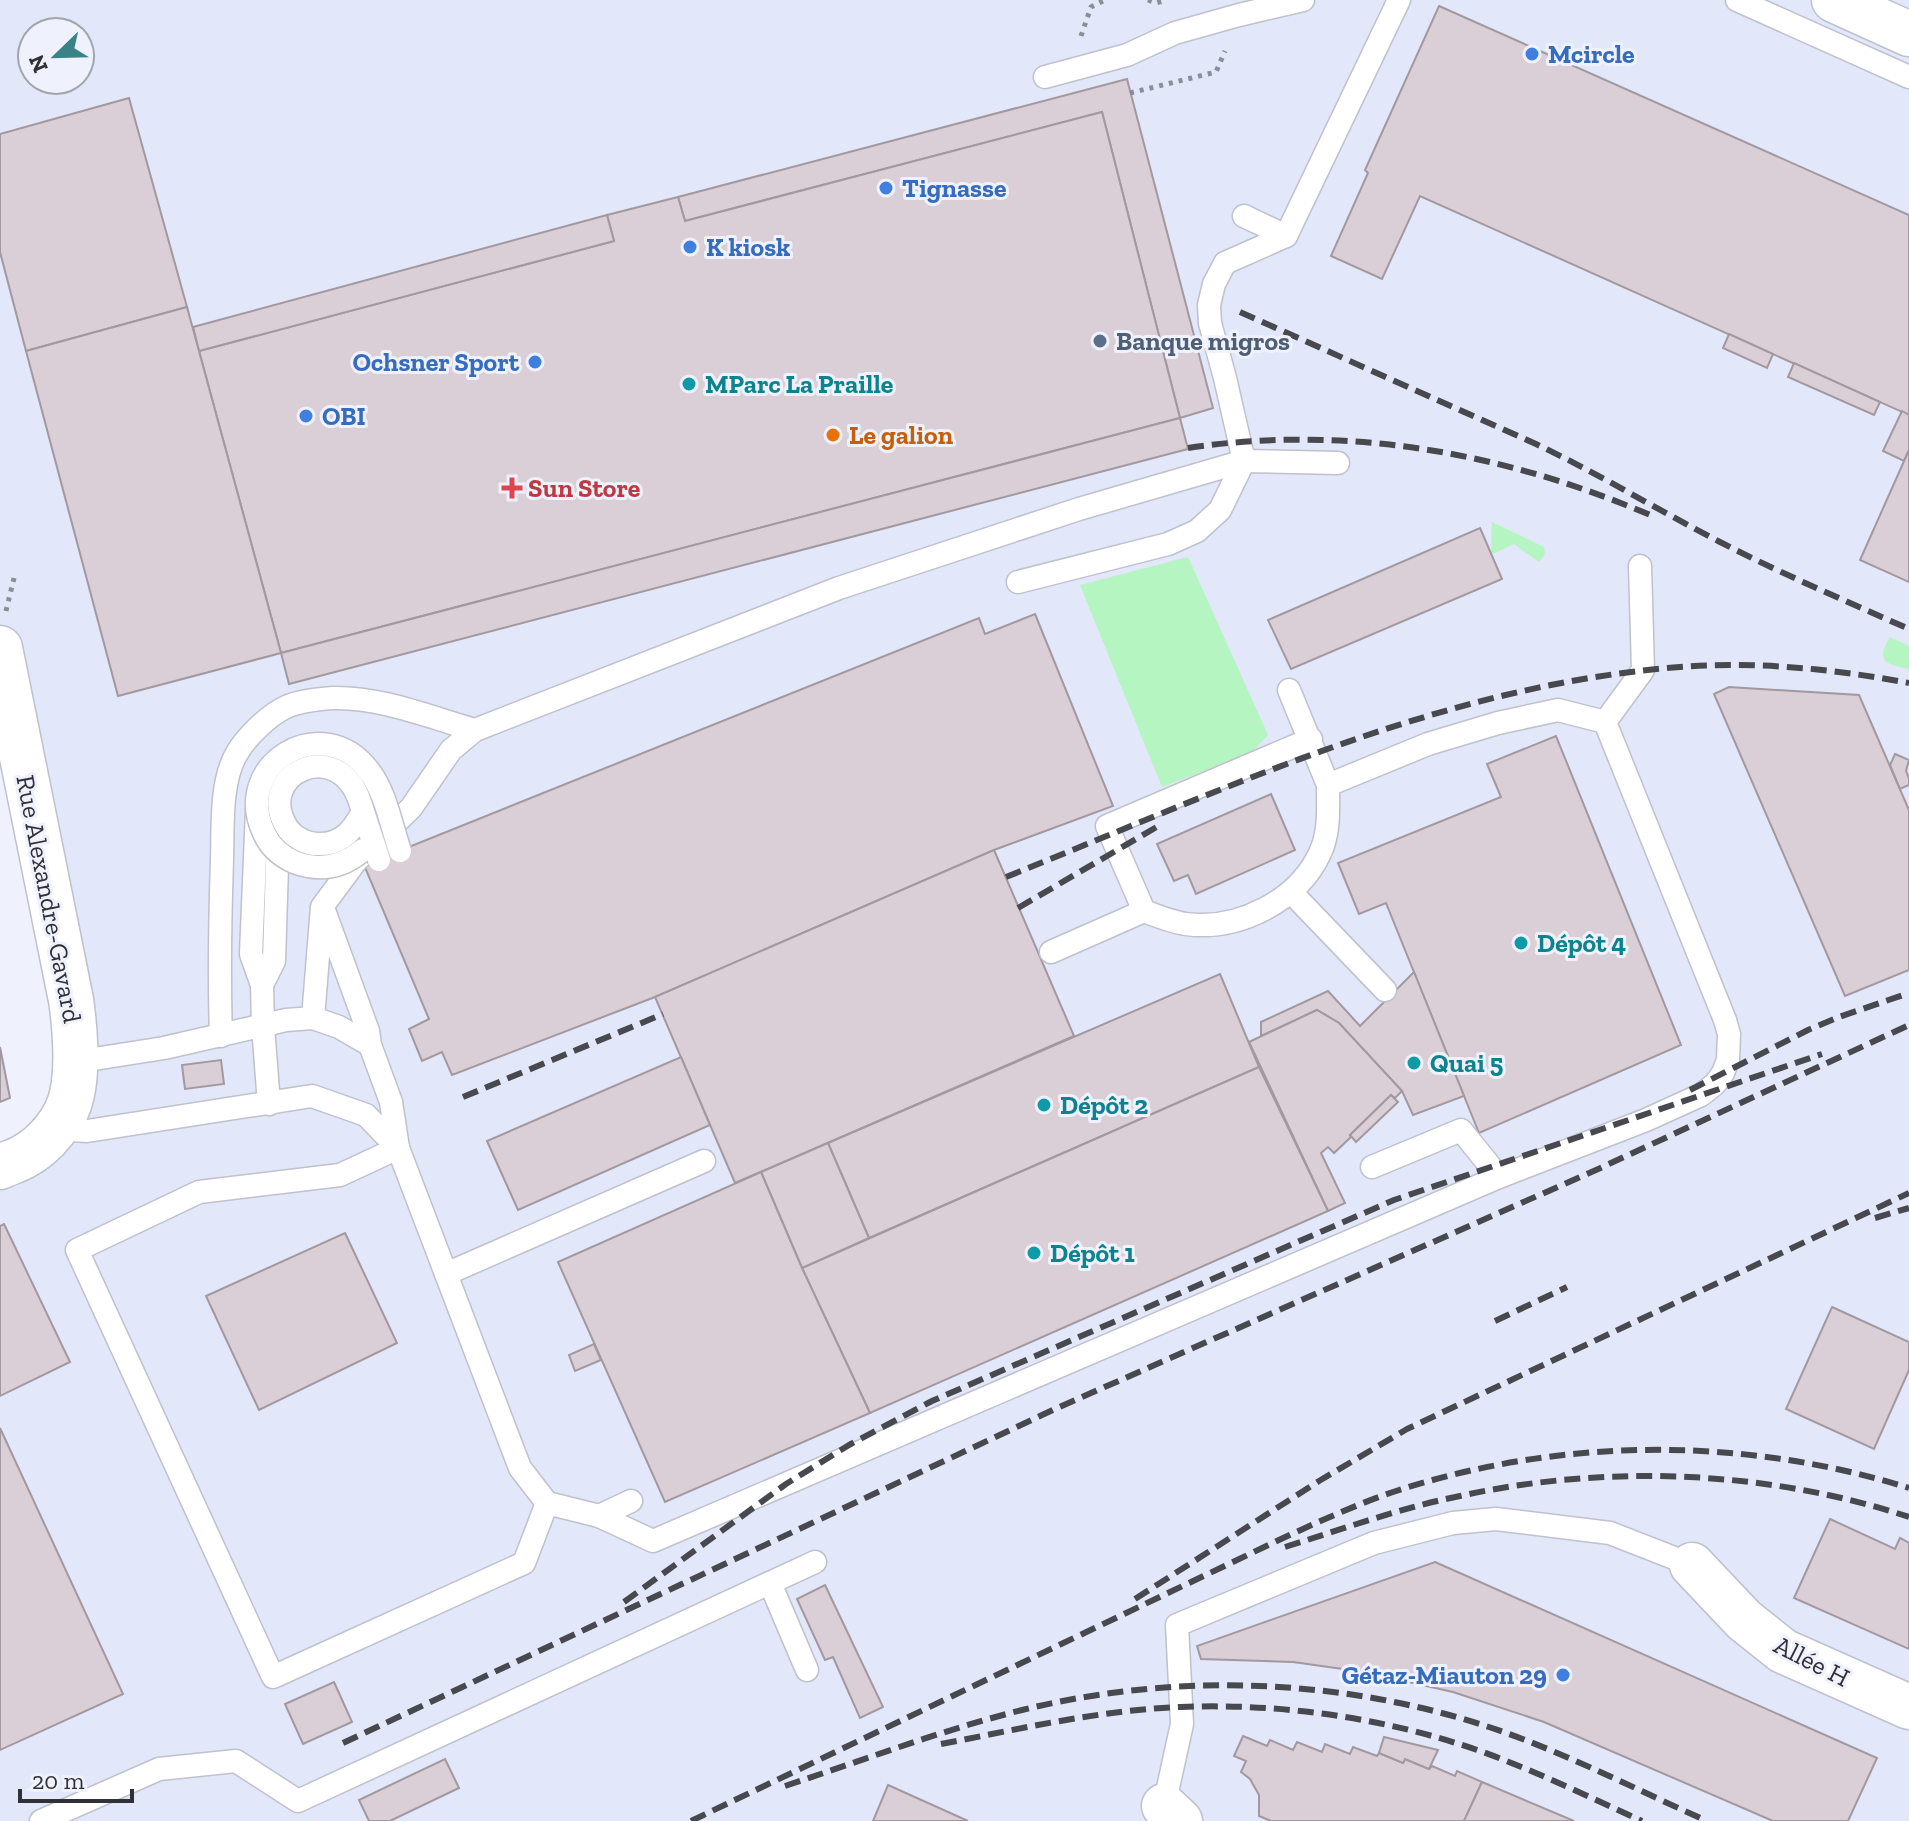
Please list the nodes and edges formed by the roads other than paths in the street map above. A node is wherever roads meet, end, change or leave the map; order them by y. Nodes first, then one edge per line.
1 (1303, 0) edge
2 (1399, 0) edge
3 (1737, 0) edge
4 (1834, 0) edge
5 (1909, 34) edge
6 (1045, 77) dead end
7 (1909, 77) edge
8 (1244, 216) dead end
9 (1286, 236) junction
10 (1244, 461) junction
11 (1338, 463) dead end
12 (1640, 566) dead end
13 (1018, 582) dead end
14 (0, 648) edge
15 (1289, 690) dead end
16 (1605, 722) junction
17 (475, 730) junction
18 (1311, 739) junction
19 (1328, 785) junction
20 (1291, 892) junction
21 (322, 907) junction
22 (1144, 911) junction
23 (1051, 952) dead end
24 (262, 985) junction
25 (1385, 990) dead end
26 (313, 1018) junction
27 (263, 1026) junction
28 (221, 1036) junction
29 (370, 1045) junction
30 (75, 1062) junction
31 (269, 1104) junction
32 (55, 1129) junction
33 (398, 1148) junction
34 (704, 1161) dead end
35 (0, 1167) edge
36 (1372, 1167) dead end
37 (1499, 1177) junction
38 (446, 1274) junction
39 (631, 1501) dead end
40 (547, 1503) junction
41 (599, 1516) junction
42 (815, 1562) dead end
43 (1692, 1565) joint
44 (770, 1583) junction
45 (807, 1670) dead end
46 (1909, 1707) edge
47 (1172, 1814) edge
48 (41, 1821) edge

1 - 6 lane
2 - 9 lane
3 - 7 lane
4 - 5 street
8 - 9 lane
9 - 10 lane
10 - 11 lane
10 - 13 lane
10 - 17 lane
12 - 16 lane
14 - 30 street, Rue Alexandre-Gavard
15 - 18 lane
16 - 19 lane
16 - 37 lane
17 - 21 lane
17 - 28 lane
18 - 19 lane
18 - 22 lane
19 - 20 lane
20 - 22 lane
20 - 25 lane
21 - 26 lane
21 - 29 lane
22 - 23 lane
24 - 24 lane, bridge
24 - 27 lane
26 - 27 lane
26 - 29 lane
27 - 28 lane
27 - 31 lane
28 - 30 lane
29 - 33 lane
30 - 32 street, Rue Alexandre-Gavard
31 - 32 lane
31 - 33 lane
32 - 35 street, Rue Alexandre-Gavard
33 - 38 lane
33 - 40 lane
34 - 38 lane
36 - 37 lane
37 - 41 lane
38 - 40 lane
39 - 41 lane
40 - 41 lane
42 - 44 lane
43 - 46 street, Allée H
43 - 47 lane
44 - 45 lane
44 - 48 lane

